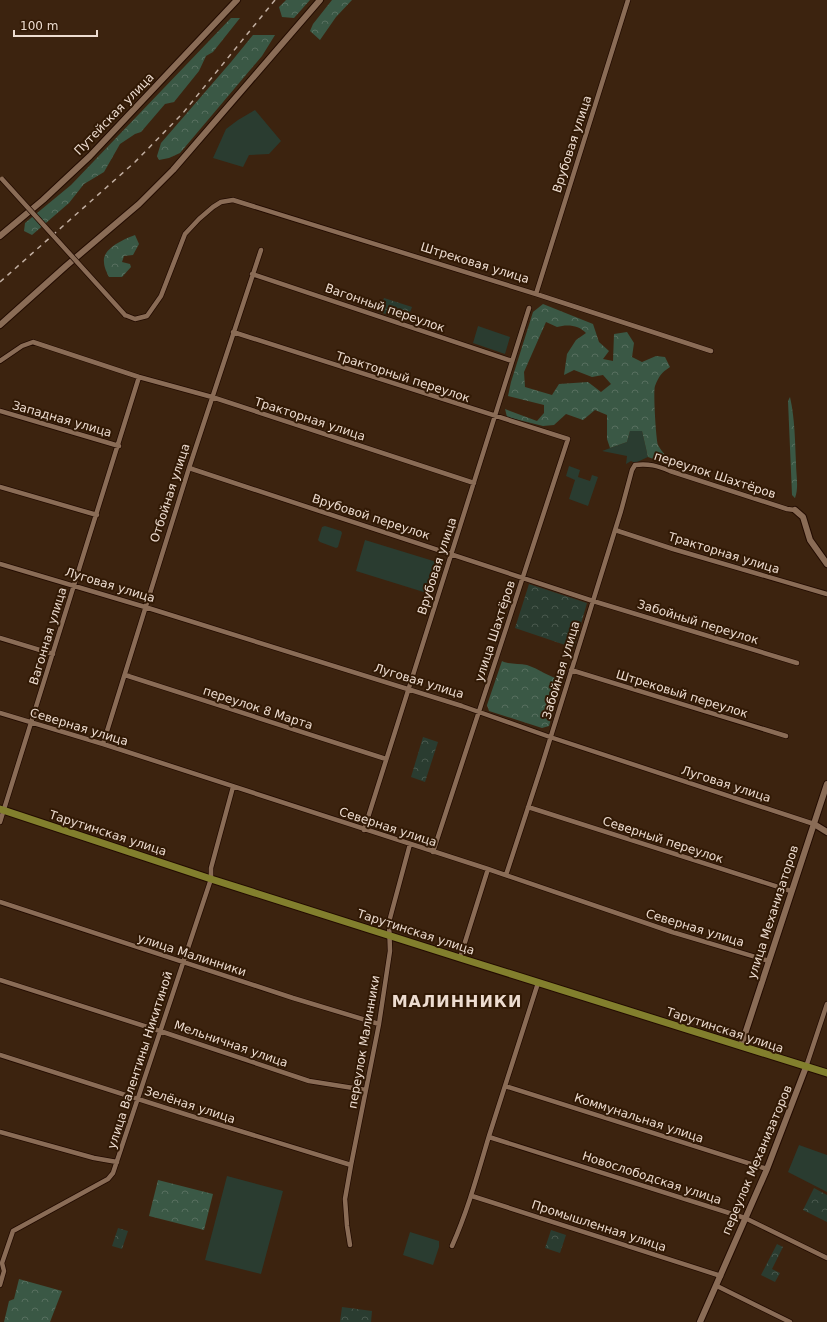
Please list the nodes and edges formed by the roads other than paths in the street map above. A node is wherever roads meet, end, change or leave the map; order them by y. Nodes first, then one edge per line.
1 (237, 0) edge
2 (320, 0) edge
3 (628, 0) edge
4 (2, 178) dead end
5 (0, 236) edge
6 (261, 250) dead end
7 (252, 274) junction
8 (536, 294) junction
9 (529, 308) dead end
10 (0, 325) edge
11 (233, 332) junction
12 (711, 351) dead end
13 (0, 361) edge
14 (512, 361) junction
15 (139, 377) junction
16 (212, 397) junction
17 (0, 411) edge
18 (494, 416) junction
19 (568, 439) joint
20 (119, 446) junction
21 (189, 468) junction
22 (632, 470) joint
23 (474, 483) junction
24 (0, 487) edge
25 (795, 510) joint
26 (97, 515) junction
27 (615, 530) junction
28 (451, 554) junction
29 (0, 564) edge
30 (827, 564) edge
31 (523, 578) junction
32 (74, 585) junction
33 (827, 594) edge
34 (593, 601) junction
35 (145, 607) junction
36 (0, 638) edge
37 (52, 654) junction
38 (797, 663) dead end
39 (571, 670) junction
40 (125, 676) junction
41 (408, 690) junction
42 (480, 712) junction
43 (0, 713) edge
44 (31, 723) junction
45 (786, 736) dead end
46 (550, 737) junction
47 (103, 744) junction
48 (386, 759) junction
49 (827, 784) edge
50 (233, 787) junction
51 (528, 807) junction
52 (2, 809) edge
53 (0, 822) edge
54 (814, 824) junction
55 (364, 830) junction
56 (827, 832) edge
57 (410, 844) junction
58 (433, 852) junction
59 (488, 869) junction
60 (506, 875) junction
61 (211, 878) junction
62 (791, 891) junction
63 (0, 902) edge
64 (390, 936) junction
65 (460, 958) junction
66 (769, 961) junction
67 (183, 963) junction
68 (0, 980) edge
69 (538, 982) junction
70 (827, 1004) edge
71 (378, 1024) junction
72 (160, 1031) junction
73 (741, 1046) junction
74 (0, 1055) edge
75 (806, 1067) junction
76 (827, 1073) edge
77 (505, 1086) junction
78 (366, 1090) junction
79 (138, 1099) junction
80 (0, 1132) edge
81 (489, 1137) junction
82 (118, 1162) junction
83 (351, 1165) junction
84 (767, 1169) junction
85 (472, 1196) junction
86 (745, 1218) junction
87 (350, 1245) dead end
88 (452, 1246) dead end
89 (827, 1258) edge
90 (721, 1276) junction
91 (0, 1285) edge
92 (717, 1286) junction
93 (700, 1322) edge
94 (790, 1322) edge

1 - 5 main road, Путейская улица
2 - 10 main road
3 - 8 street, Врубовая улица
4 - 8 street, Штрековая улица, bridge
6 - 7 street, Отбойная улица
7 - 11 street, Отбойная улица
7 - 14 street, Вагонный переулок
8 - 12 street, Штрековая улица
9 - 14 street, Врубовая улица
11 - 16 street, Отбойная улица
11 - 18 street, Тракторный переулок
13 - 15 street, Тракторная улица
14 - 18 street, Врубовая улица
15 - 16 street, Тракторная улица
15 - 20 street, Вагонная улица
16 - 21 street, Отбойная улица
16 - 23 street, Тракторная улица
17 - 20 street, Западная улица
18 - 19 street, Тракторный переулок
18 - 23 street, Врубовая улица
19 - 31 street, улица Шахтёров
20 - 26 street, Вагонная улица
21 - 28 street, Врубовой переулок
21 - 35 street, Отбойная улица
22 - 25 street, переулок Шахтёров
22 - 27 street, Забойная улица
23 - 28 street, Врубовая улица
24 - 26 street
25 - 30 main road
26 - 32 street, Вагонная улица
27 - 33 street, Тракторная улица
27 - 34 street, Забойная улица
28 - 31 street, Врубовой переулок
28 - 41 street, Врубовая улица
29 - 32 street, Луговая улица
31 - 34 street, Врубовой переулок
31 - 42 street, улица Шахтёров
32 - 35 street, Луговая улица
32 - 37 street, Вагонная улица
34 - 38 street, Забойный переулок
34 - 39 street, Забойная улица
35 - 40 street, Отбойная улица
35 - 41 street, Луговая улица
36 - 37 street
37 - 44 street, Вагонная улица
39 - 45 street, Штрековый переулок
39 - 46 street, Забойная улица
40 - 47 street, Отбойная улица
40 - 48 street, переулок 8 Марта
41 - 42 street, Луговая улица
41 - 48 street, Врубовая улица
42 - 46 street, Луговая улица
42 - 58 street, улица Шахтёров
43 - 44 street, Северная улица
44 - 47 street, Северная улица
44 - 52 street, Вагонная улица
46 - 51 street, Забойная улица
46 - 54 street, Луговая улица
47 - 50 street, Северная улица
48 - 55 street, Врубовая улица
49 - 54 main road, улица Механизаторов
50 - 55 street, Северная улица
50 - 61 street, улица Валентины Никитиной
51 - 60 street, Забойная улица
51 - 62 street, Северный переулок
52 - 53 street, Вагонная улица
52 - 61 main road, Тарутинская улица
54 - 56 main road, Луговая улица
54 - 62 main road, улица Механизаторов
55 - 57 street, Северная улица
57 - 58 street, Северная улица
57 - 64 street, переулок Малинники
58 - 59 street, Северная улица
59 - 60 street, Северная улица
59 - 65 street
60 - 66 street, Северная улица
61 - 64 main road, Тарутинская улица
61 - 67 street, улица Валентины Никитиной
62 - 66 main road, улица Механизаторов
63 - 67 street, улица Малинники
64 - 65 main road, Тарутинская улица
64 - 71 street, переулок Малинники
65 - 69 main road, Тарутинская улица
66 - 73 main road, улица Механизаторов
67 - 71 street, улица Малинники
67 - 72 street, улица Валентины Никитиной
68 - 72 street, Мельничная улица
69 - 73 main road, Тарутинская улица
69 - 77 street
70 - 75 street, переулок Механизаторов
71 - 78 street, переулок Малинники
72 - 78 street, Мельничная улица
72 - 79 street, улица Валентины Никитиной
73 - 75 main road, Тарутинская улица
74 - 79 street, Зелёная улица
75 - 76 main road, Тарутинская улица
75 - 84 main road, переулок Механизаторов
77 - 81 street
77 - 84 street, Коммунальная улица
78 - 83 street, переулок Малинники
79 - 82 street, улица Валентины Никитиной
79 - 83 street, Зелёная улица
80 - 82 street
81 - 85 street
81 - 86 street, Новослободская улица
82 - 91 street, улица Валентины Никитиной
83 - 87 street, переулок Малинники
84 - 86 main road, переулок Механизаторов
85 - 88 street
85 - 90 street, Промышленная улица
86 - 89 street, Новослободская улица
86 - 90 main road, переулок Механизаторов
90 - 92 main road, переулок Механизаторов
92 - 93 main road, переулок Механизаторов
92 - 94 street

